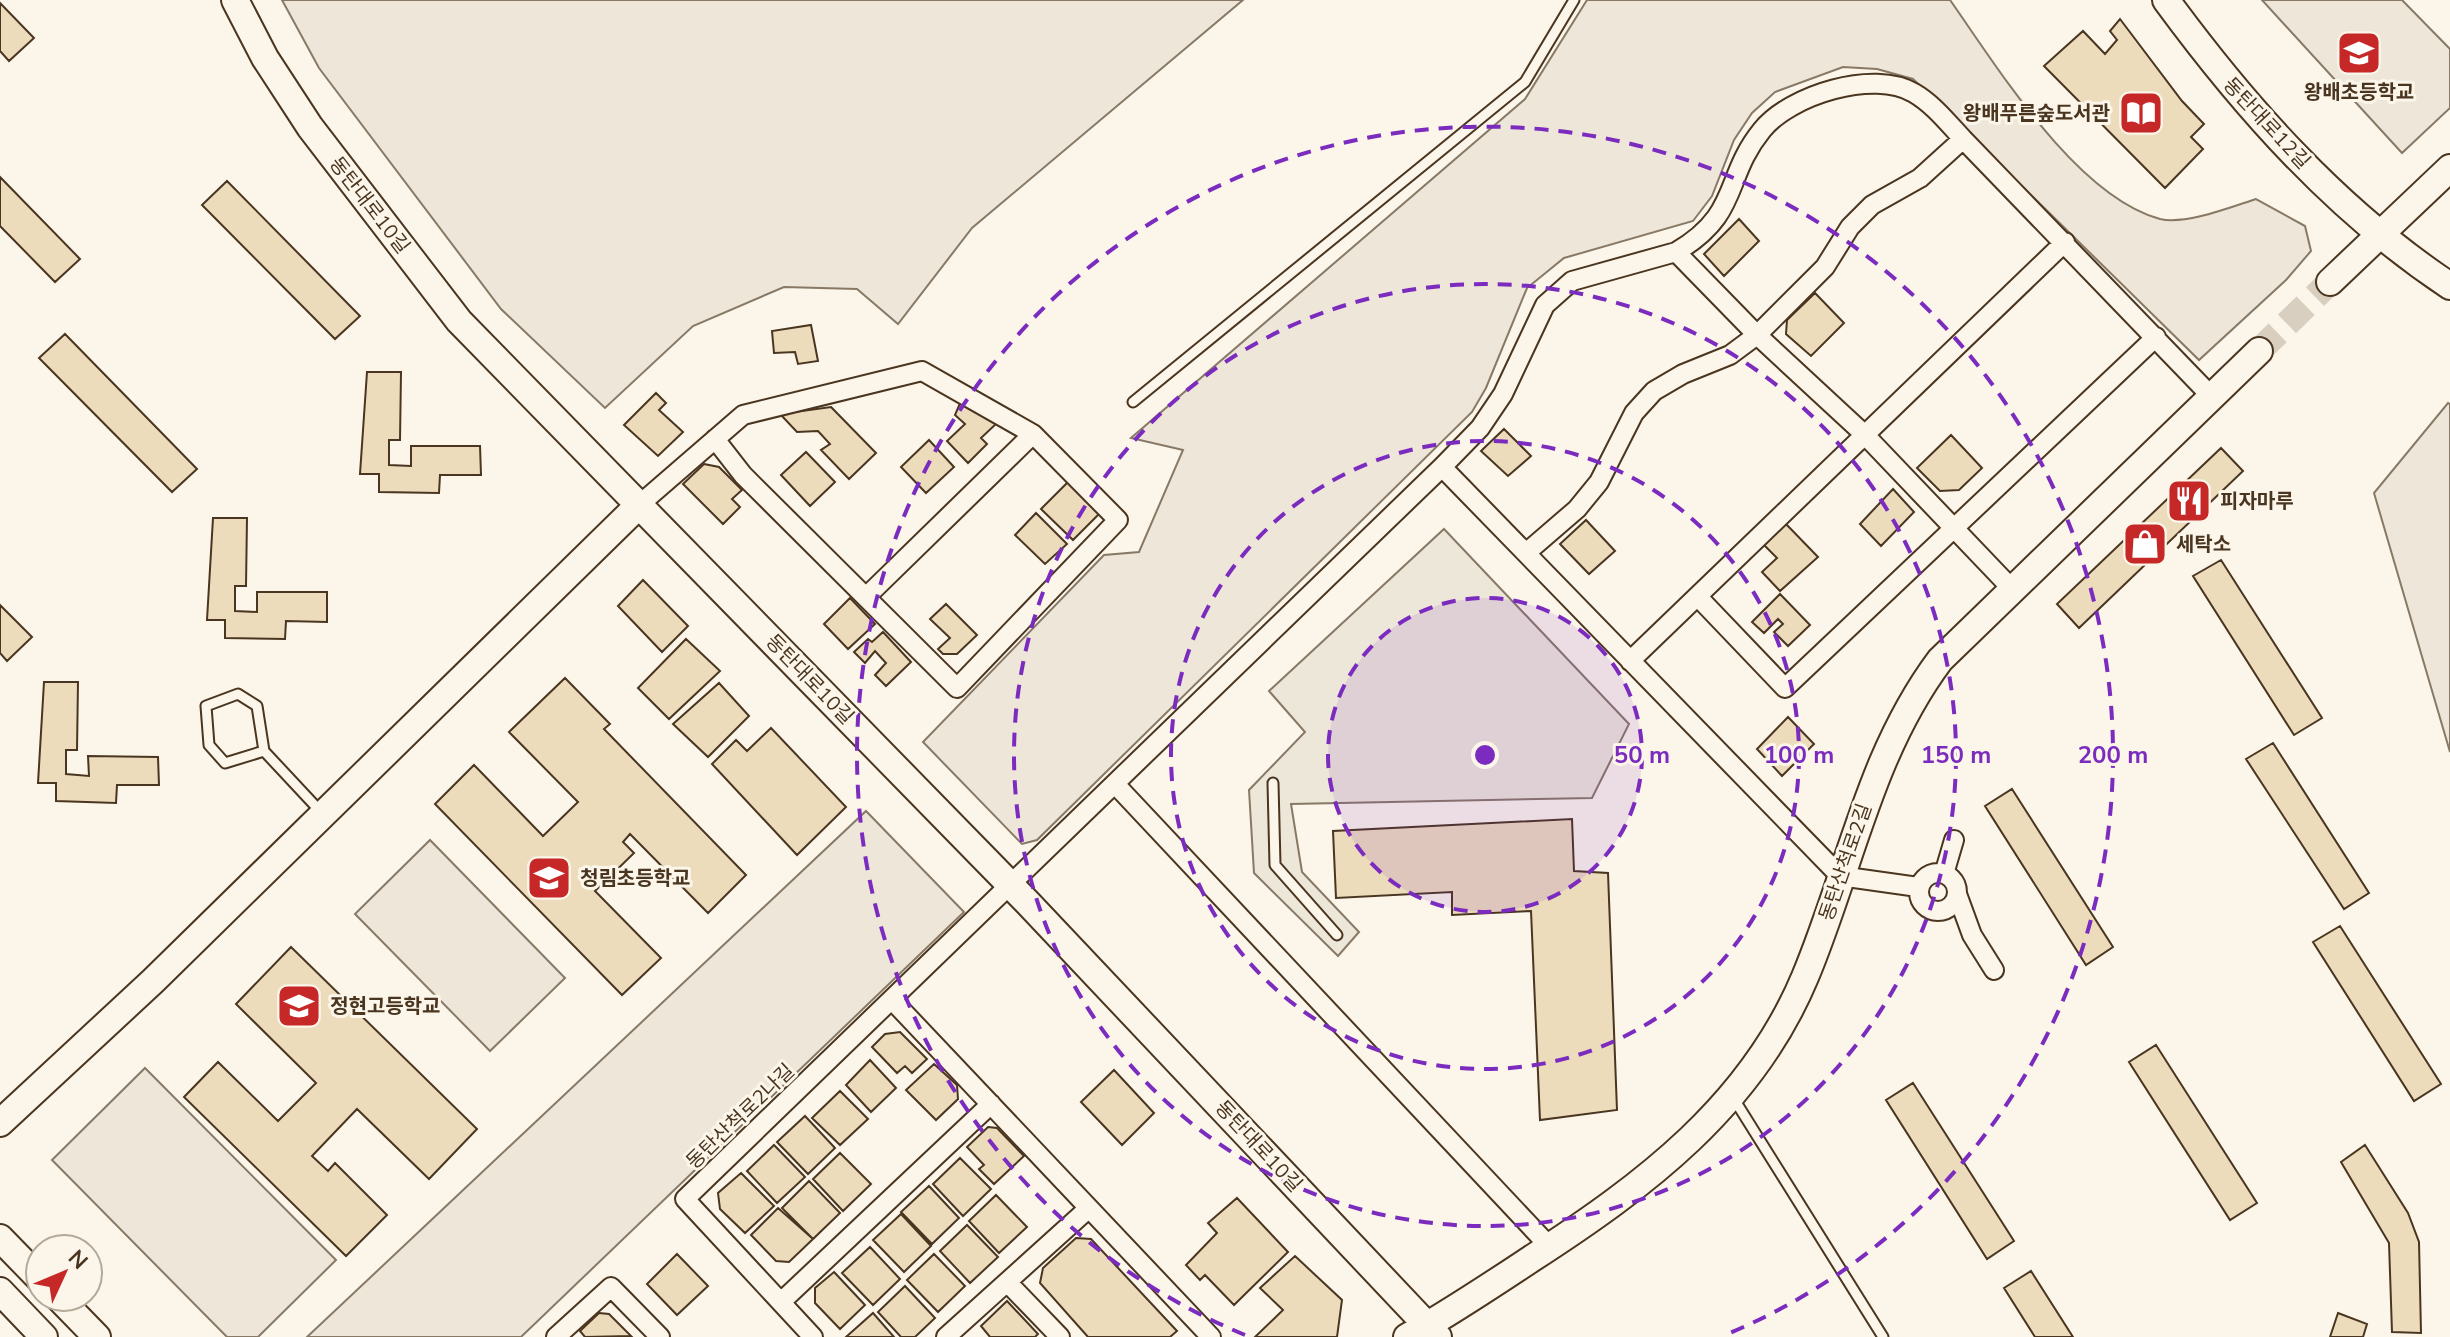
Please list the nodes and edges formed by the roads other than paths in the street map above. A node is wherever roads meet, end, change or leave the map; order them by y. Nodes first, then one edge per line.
1 (235, 0) edge
2 (1574, 0) edge
3 (2166, 0) edge
4 (1963, 139) junction
5 (2450, 168) edge
6 (2378, 235) junction
7 (2065, 242) junction
8 (1676, 252) junction
9 (2330, 282) tunnel mouth
10 (2450, 286) edge
11 (1757, 335) junction
12 (2156, 337) junction
13 (2259, 351) tunnel mouth
14 (2212, 397) junction
15 (1133, 402) dead end
16 (1033, 434) junction
17 (1865, 435) junction
18 (715, 439) junction
19 (1442, 467) junction
20 (639, 505) junction
21 (1957, 528) junction
22 (1526, 553) junction
23 (2013, 590) junction
24 (866, 597) junction
25 (1699, 598) junction
26 (1630, 661) junction
27 (264, 751) junction
28 (1273, 783) dead end
29 (1115, 784) junction
30 (324, 814) junction
31 (1954, 840) dead end
32 (1944, 874) junction
33 (1840, 876) junction
34 (1918, 887) junction
35 (1002, 894) junction
36 (1957, 894) junction
37 (1941, 911) junction
38 (1337, 935) dead end
39 (1972, 935) junction
40 (1994, 970) dead end
41 (893, 1001) junction
42 (1732, 1096) junction
43 (991, 1104) junction
44 (0, 1123) edge
45 (1089, 1208) junction
46 (0, 1238) edge
47 (1550, 1247) junction
48 (24, 1263) edge
49 (1007, 1282) junction
50 (0, 1291) edge
51 (781, 1302) junction
52 (74, 1313) edge
53 (1424, 1333) edge
54 (44, 1337) edge
55 (97, 1337) edge
56 (556, 1337) edge
57 (660, 1337) edge
58 (813, 1337) edge
59 (946, 1337) edge
60 (1060, 1337) edge
61 (1211, 1337) edge
62 (1883, 1337) edge

1 - 20 street, 동탄대로10길
2 - 15 lane
3 - 6 street, 동탄대로12길
4 - 7 street, 동탄산척로2나길
4 - 8 street, 동탄산척로2나길
4 - 11 street
5 - 6 street
6 - 9 street
6 - 10 street, 동탄대로12길
7 - 12 street, 동탄산척로2나길
7 - 17 street
8 - 11 street
8 - 19 street, 동탄산척로2나길
11 - 17 street
11 - 22 street
12 - 14 street, 동탄산척로2나길
12 - 21 street
13 - 14 street, 동탄산척로2길
14 - 23 street, 동탄산척로2길
16 - 18 street
16 - 24 street
16 - 24 street
17 - 21 street
17 - 25 street
18 - 20 street
18 - 24 street
19 - 22 street
19 - 29 street, 동탄산척로2나길
20 - 30 street
20 - 35 street, 동탄대로10길
21 - 23 street
21 - 25 street
22 - 26 street
23 - 33 street, 동탄산척로2길
25 - 26 street
26 - 33 street
27 - 27 lane
27 - 30 lane
28 - 38 lane
29 - 35 street, 동탄산척로2나길
29 - 47 street
30 - 44 street
31 - 32 street
32 - 34 street
32 - 36 street
33 - 34 street
33 - 42 street, 동탄산척로2길
34 - 37 street
35 - 41 street, 동탄산척로2나길
35 - 53 street, 동탄대로10길
36 - 37 street
36 - 39 street
37 - 39 street
39 - 40 street
41 - 43 street
41 - 51 street, 동탄산척로2나길
42 - 47 street, 동탄산척로2길
42 - 62 lane
43 - 45 street
43 - 51 street
45 - 49 street
45 - 61 street
46 - 48 street
47 - 53 street, 동탄산척로2길
49 - 59 street
49 - 60 street
50 - 54 street
51 - 58 street, 동탄산척로2나길
52 - 55 street
56 - 57 street

